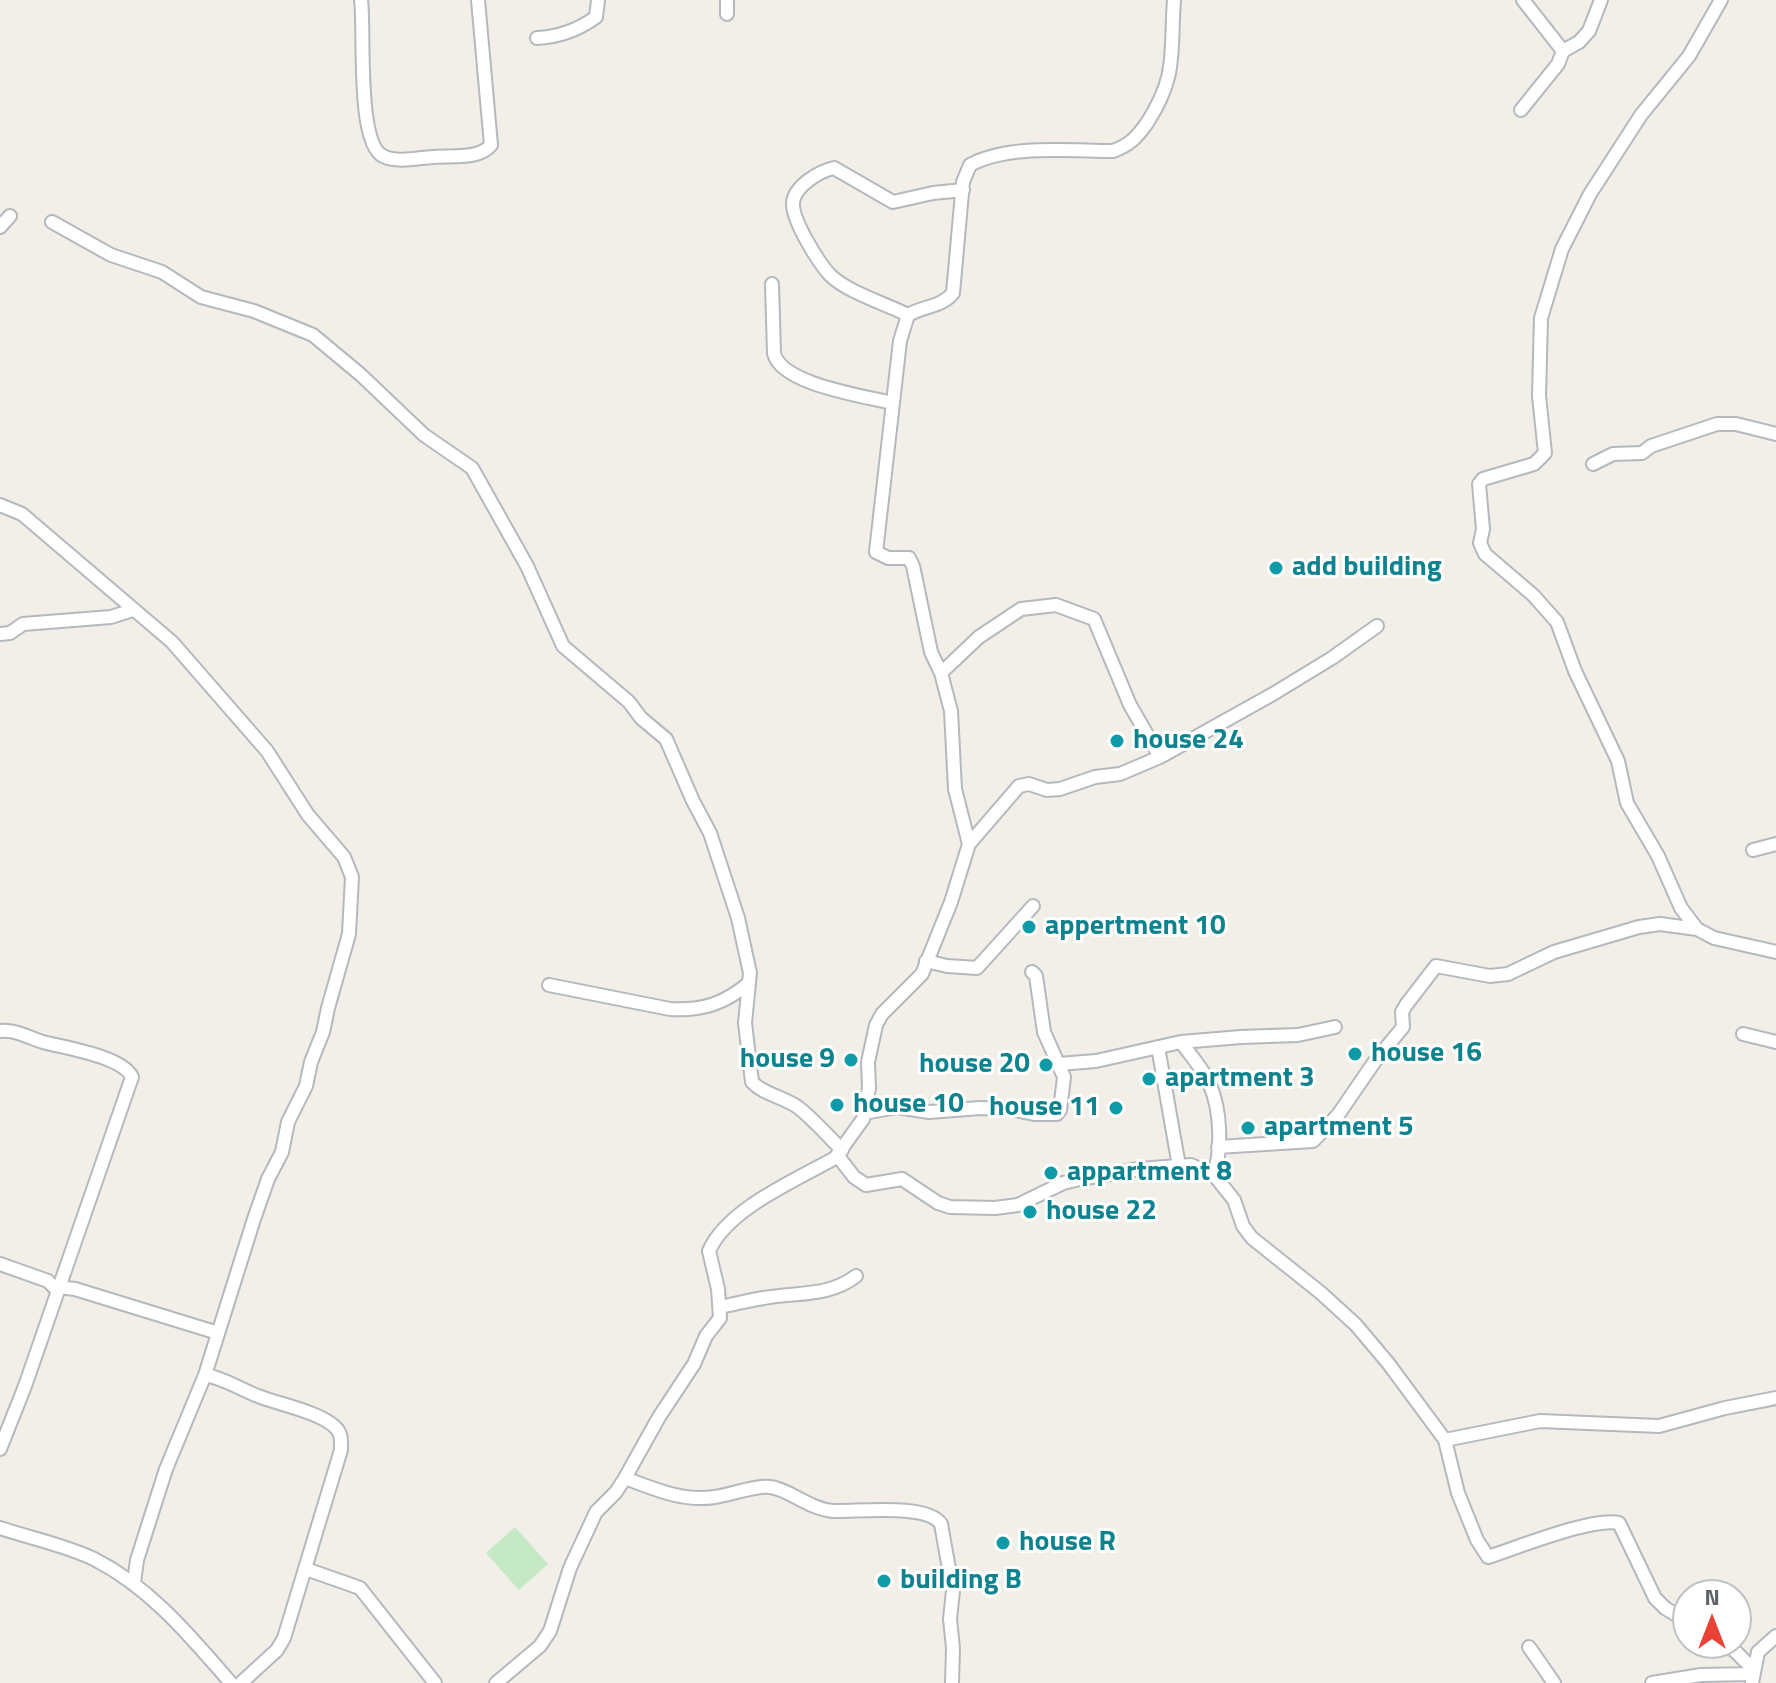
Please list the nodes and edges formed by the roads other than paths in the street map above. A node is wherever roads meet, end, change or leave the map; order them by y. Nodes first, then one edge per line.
1 (361, 0) edge
2 (478, 0) edge
3 (598, 0) edge
4 (1174, 0) edge
5 (1523, 0) edge
6 (1601, 0) edge
7 (1721, 0) edge
8 (537, 38) dead end
9 (1563, 51) junction
10 (1521, 110) dead end
11 (963, 190) junction
12 (10, 216) dead end
13 (52, 222) dead end
14 (0, 227) edge
15 (772, 284) dead end
16 (908, 315) junction
17 (892, 403) junction
18 (1776, 434) edge
19 (1593, 464) dead end
20 (0, 505) edge
21 (133, 610) junction
22 (1377, 626) dead end
23 (0, 634) edge
24 (941, 673) junction
25 (1160, 757) junction
26 (969, 844) junction
27 (1776, 844) edge
28 (1753, 850) dead end
29 (1033, 906) dead end
30 (1697, 929) junction
31 (1776, 952) edge
32 (926, 961) junction
33 (1032, 972) dead end
34 (749, 983) junction
35 (549, 985) dead end
36 (1335, 1027) dead end
37 (0, 1031) edge
38 (1743, 1034) dead end
39 (1181, 1042) junction
40 (1776, 1042) edge
41 (1158, 1047) junction
42 (1059, 1064) junction
43 (864, 1113) junction
44 (1218, 1147) junction
45 (840, 1152) junction
46 (1179, 1166) junction
47 (1214, 1175) junction
48 (0, 1264) edge
49 (856, 1276) dead end
50 (57, 1289) junction
51 (720, 1307) junction
52 (218, 1333) junction
53 (205, 1375) junction
54 (1776, 1398) edge
55 (1445, 1440) junction
56 (0, 1449) edge
57 (625, 1478) junction
58 (0, 1528) edge
59 (306, 1569) junction
60 (134, 1583) junction
61 (1672, 1612) edge
62 (1776, 1636) edge
63 (1529, 1647) dead end
64 (1740, 1659) edge
65 (1752, 1676) edge
66 (231, 1683) edge
67 (241, 1683) edge
68 (435, 1683) edge
69 (496, 1683) edge
70 (952, 1683) edge
71 (1554, 1683) edge
72 (1652, 1683) edge

1 - 2 street
3 - 8 street
4 - 11 street
5 - 9 street
6 - 9 street
7 - 30 street
9 - 10 street
11 - 16 street
11 - 16 street
12 - 14 street
13 - 34 street
15 - 17 street
16 - 17 street
17 - 24 street
18 - 19 street
20 - 21 street
21 - 23 street
21 - 52 street
22 - 25 street
24 - 25 street
24 - 26 street
25 - 26 street
26 - 32 street
27 - 28 street
29 - 32 street
30 - 31 street
30 - 44 street
32 - 43 street
33 - 42 street
34 - 35 street
34 - 45 street
36 - 39 street
37 - 50 street
38 - 40 street
39 - 41 street
39 - 44 street
41 - 42 street
41 - 46 street
42 - 43 street
43 - 45 street
44 - 47 street
45 - 46 street
45 - 51 street
46 - 47 street
47 - 55 street
48 - 50 street
49 - 51 street
50 - 52 street
50 - 56 street
51 - 57 street
52 - 53 street
53 - 59 street
53 - 60 street
54 - 55 street
55 - 61 street
57 - 69 street
57 - 70 street
58 - 60 street
59 - 67 street
59 - 68 street
60 - 66 street
62 - 65 street
63 - 71 street
64 - 65 street
65 - 72 street

